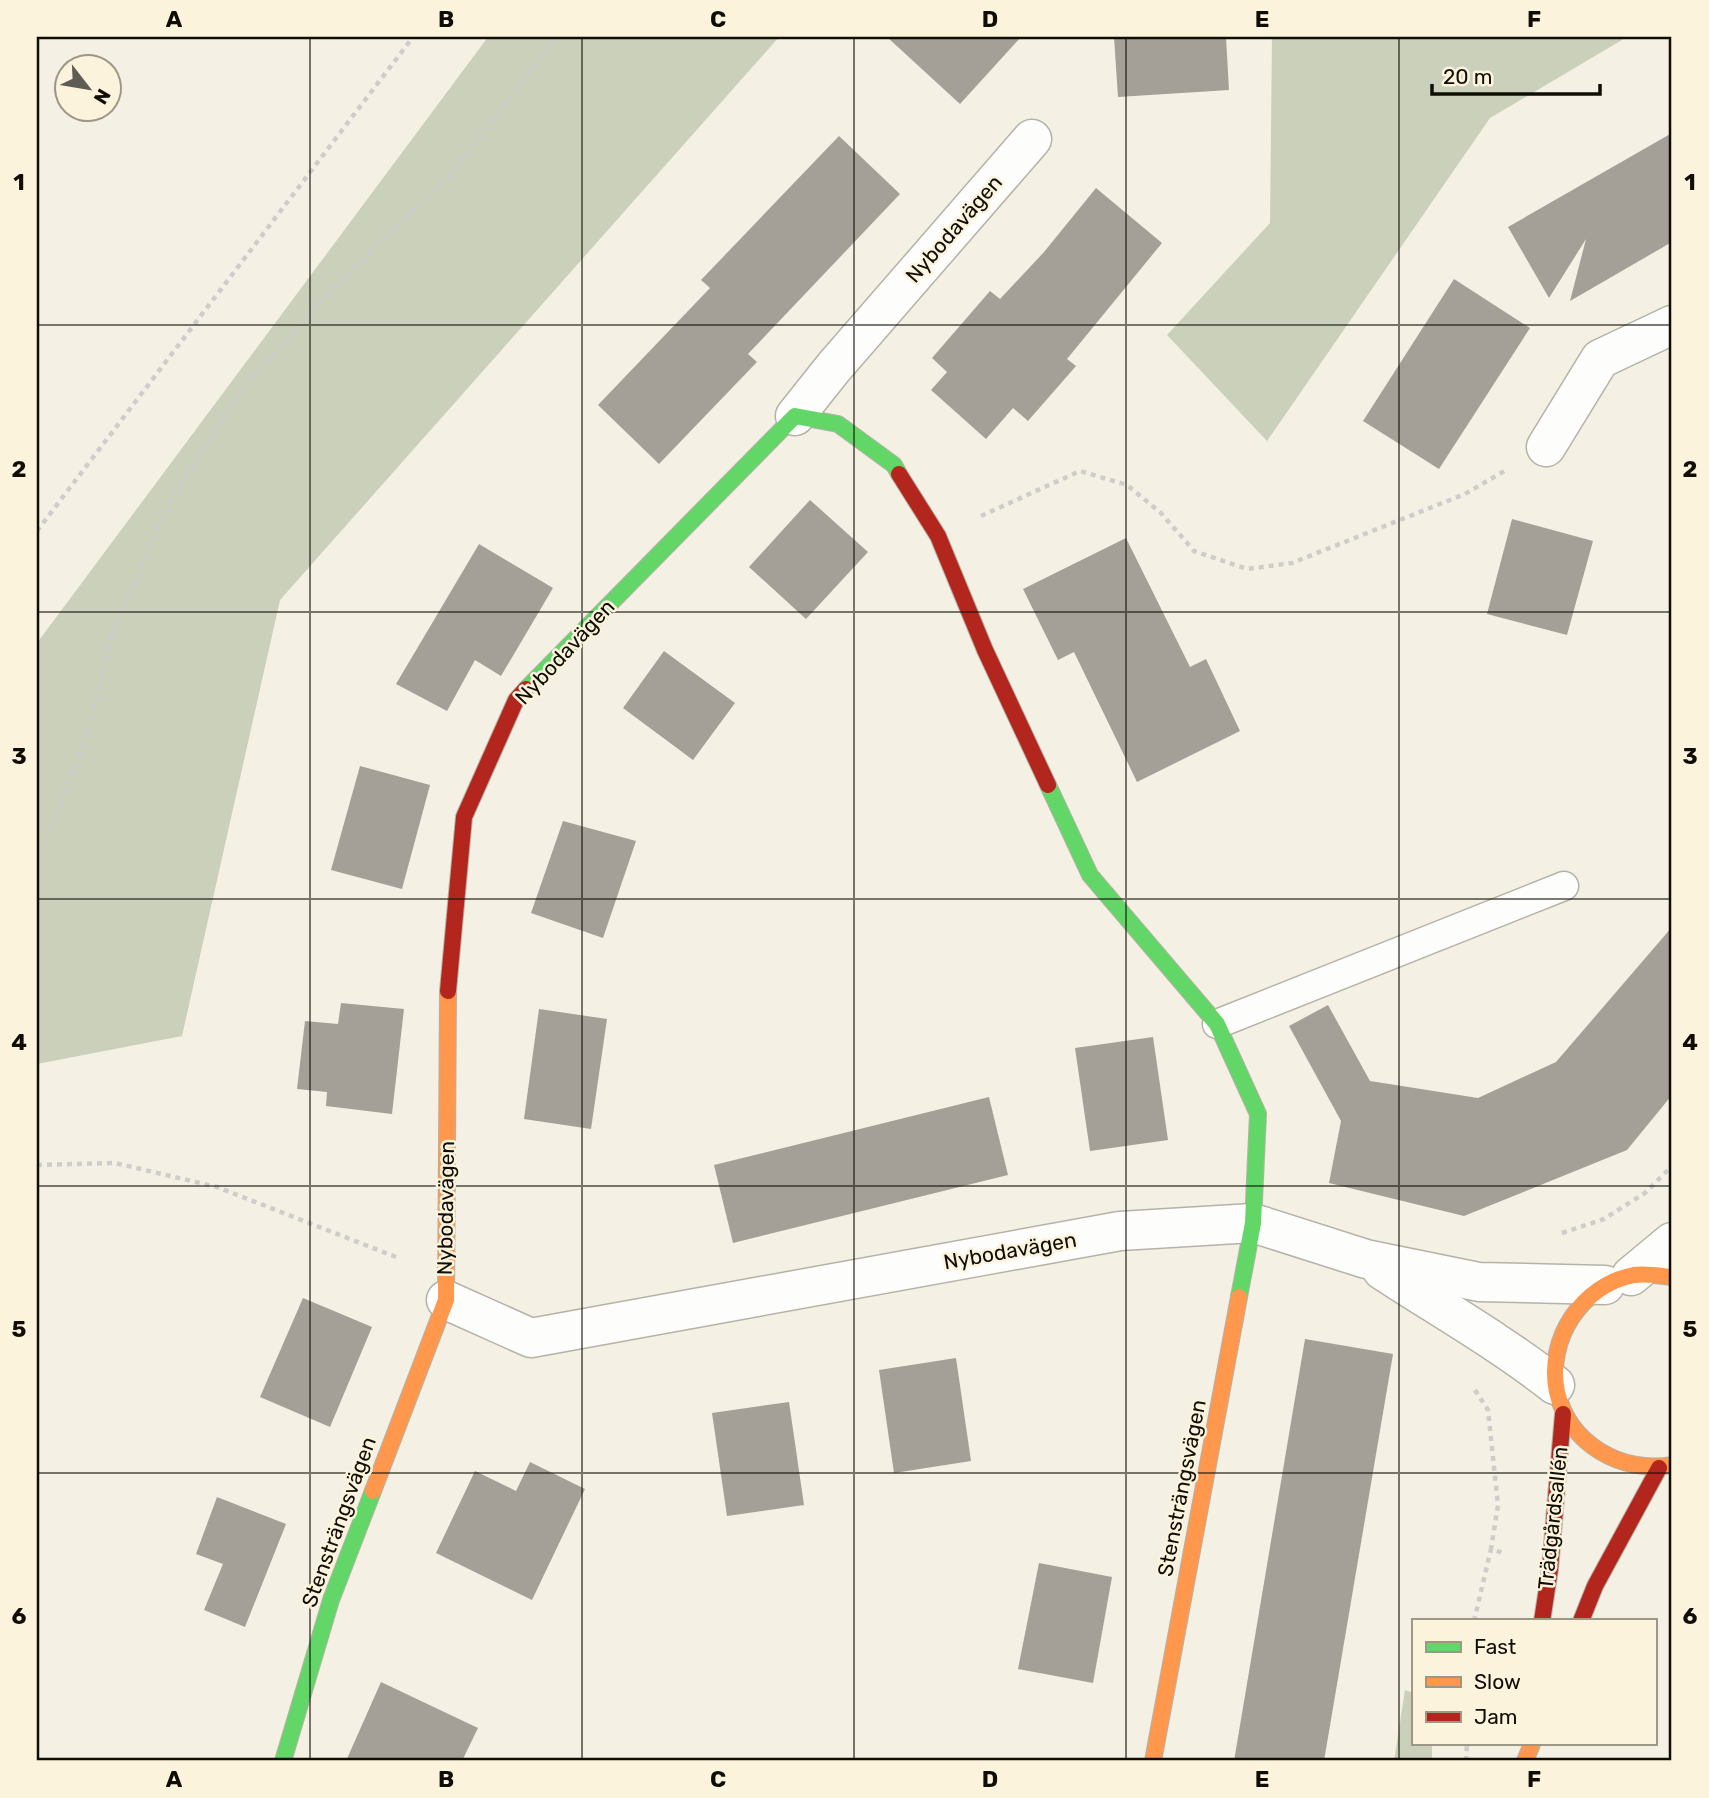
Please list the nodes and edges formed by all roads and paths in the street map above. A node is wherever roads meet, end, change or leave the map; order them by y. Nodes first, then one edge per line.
1 (413, 37) edge
2 (557, 37) edge
3 (1032, 139) dead end
4 (1672, 325) edge
5 (794, 416) junction
6 (1546, 447) joint
7 (37, 531) edge
8 (938, 536) junction
9 (37, 858) edge
10 (1564, 886) dead end
11 (1217, 1024) junction
12 (37, 1165) edge
13 (1253, 1223) junction
14 (1672, 1242) edge
15 (1366, 1259) junction
16 (1672, 1277) edge
17 (1618, 1280) junction
18 (446, 1300) junction
19 (1559, 1400) junction
20 (1666, 1466) edge
21 (1542, 1619) edge
22 (1582, 1619) edge
23 (1532, 1745) edge
24 (283, 1761) edge
25 (1153, 1761) edge
26 (1524, 1761) edge

1 - 7 path
2 - 9 path
3 - 5 street, Nybodavägen
4 - 6 street
5 - 8 street
5 - 18 street, Nybodavägen
6 - 8 path
8 - 11 street
10 - 11 lane
11 - 13 street
12 - 18 path
13 - 15 street, Nybodavägen
13 - 18 street, Nybodavägen
13 - 25 street, Stensträngsvägen
14 - 17 street
15 - 17 street, Nybodavägen
15 - 19 street, Nybodavägen
16 - 17 street
17 - 19 street, Trädgårdsallén
18 - 24 street, Stensträngsvägen
19 - 20 street
19 - 21 street, Trädgårdsallén
20 - 22 street
23 - 26 street

